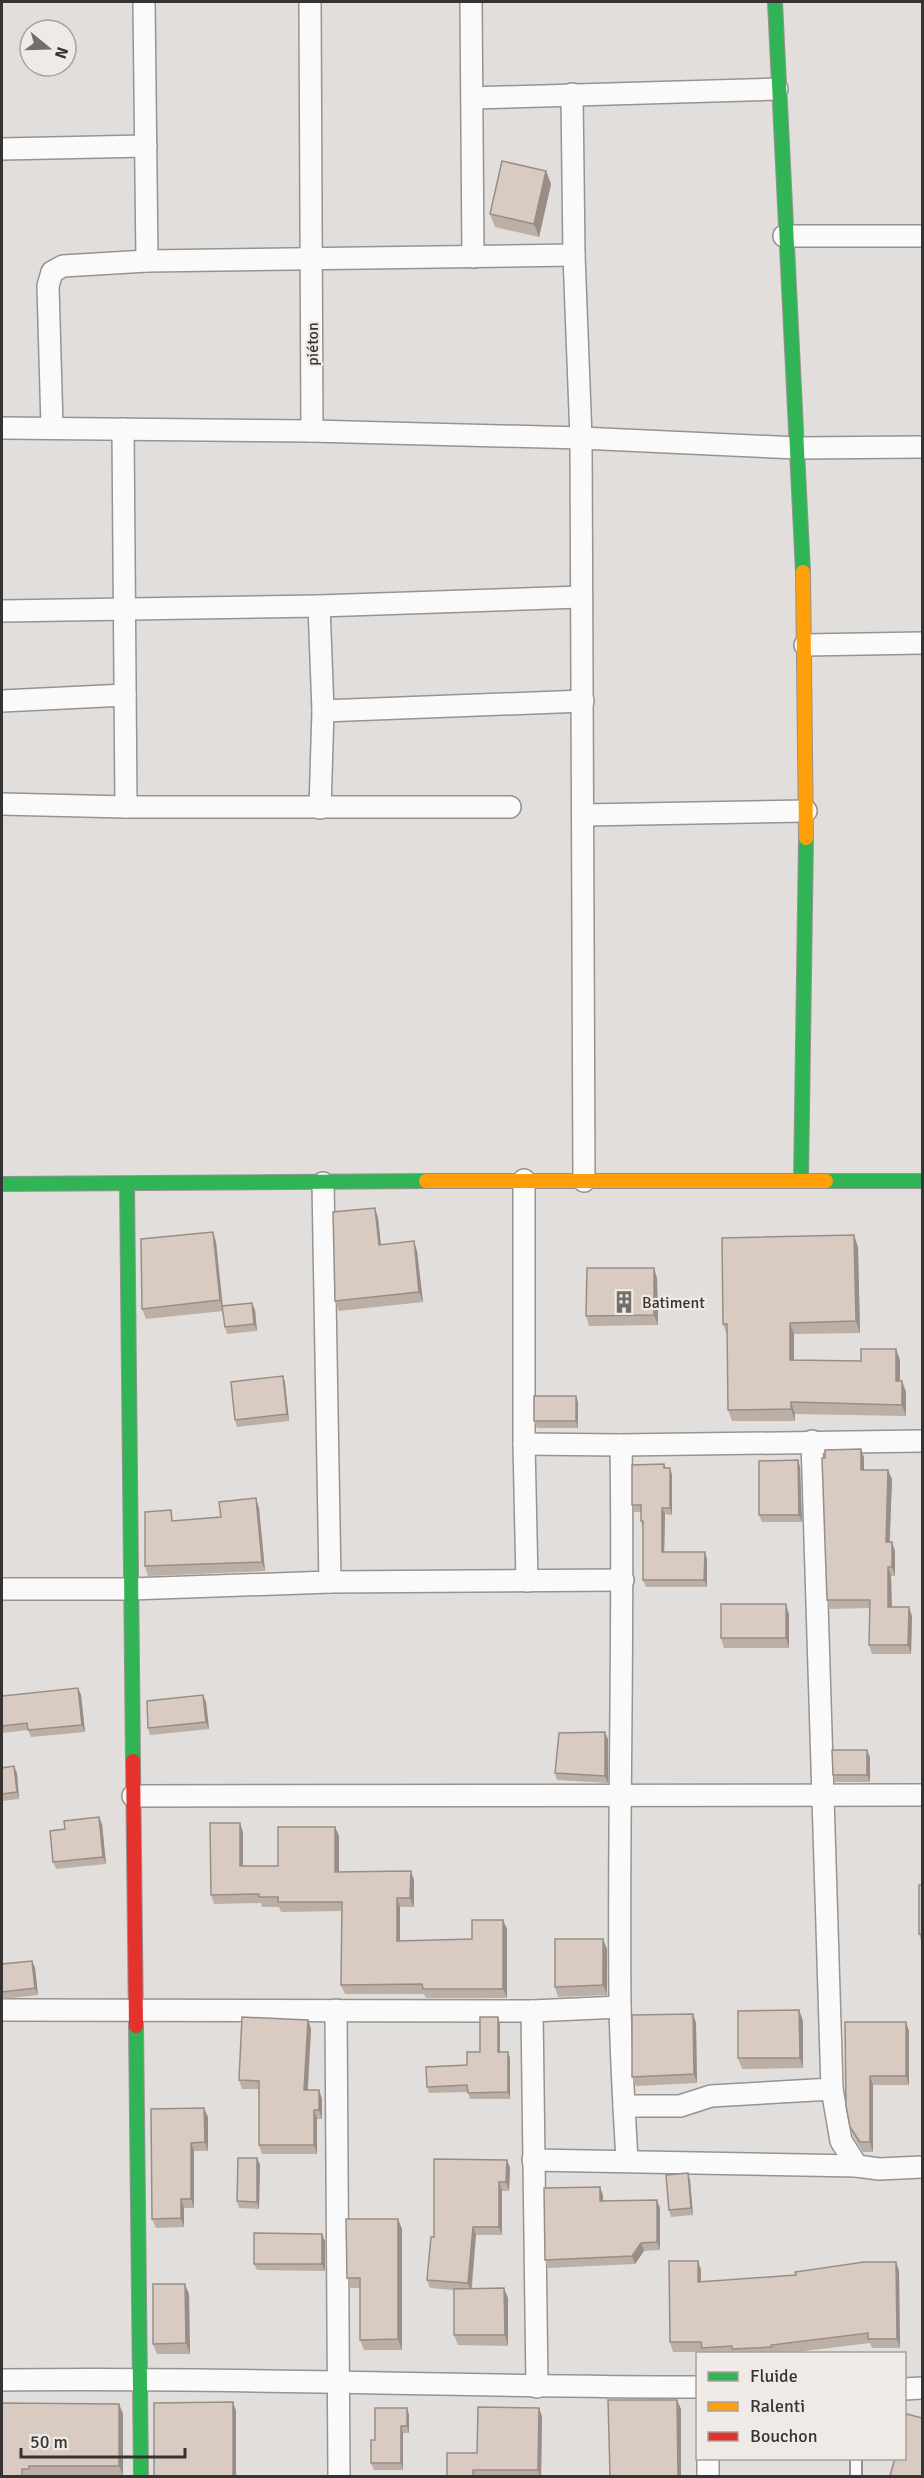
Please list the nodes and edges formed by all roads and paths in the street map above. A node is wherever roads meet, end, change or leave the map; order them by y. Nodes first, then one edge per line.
1 (144, 2) edge
2 (310, 2) edge
3 (471, 2) edge
4 (775, 2) edge
5 (777, 89) junction
6 (572, 93) junction
7 (472, 98) junction
8 (146, 146) junction
9 (2, 148) edge
10 (784, 236) junction
11 (922, 236) edge
12 (574, 255) junction
13 (473, 256) junction
14 (312, 258) junction
15 (147, 261) junction
16 (2, 428) edge
17 (52, 428) junction
18 (123, 429) junction
19 (312, 431) junction
20 (581, 438) junction
21 (922, 447) edge
22 (796, 448) junction
23 (580, 597) junction
24 (319, 606) junction
25 (124, 609) junction
26 (2, 611) edge
27 (922, 643) edge
28 (805, 645) junction
29 (125, 695) junction
30 (2, 701) edge
31 (583, 701) junction
32 (323, 711) junction
33 (2, 804) edge
34 (126, 807) junction
35 (510, 807) dead end
36 (320, 808) junction
37 (806, 811) junction
38 (584, 815) junction
39 (524, 1180) junction
40 (584, 1180) junction
41 (801, 1181) junction
42 (922, 1181) edge
43 (323, 1183) junction
44 (2, 1184) edge
45 (127, 1184) junction
46 (922, 1441) edge
47 (812, 1442) junction
48 (524, 1444) junction
49 (621, 1445) junction
50 (623, 1580) junction
51 (527, 1581) junction
52 (330, 1582) junction
53 (2, 1589) edge
54 (131, 1589) junction
55 (620, 1794) junction
56 (825, 1795) junction
57 (922, 1795) edge
58 (133, 1796) junction
59 (620, 2007) junction
60 (2, 2010) edge
61 (135, 2010) junction
62 (336, 2010) junction
63 (532, 2011) junction
64 (832, 2089) junction
65 (624, 2106) junction
66 (532, 2160) junction
67 (627, 2160) junction
68 (857, 2166) junction
69 (922, 2167) edge
70 (140, 2378) junction
71 (2, 2380) edge
72 (338, 2382) junction
73 (537, 2387) junction
74 (696, 2387) edge
75 (922, 2388) edge
76 (906, 2389) edge
77 (708, 2460) edge
78 (856, 2460) edge
79 (141, 2476) edge
80 (339, 2476) edge
81 (708, 2476) edge
82 (856, 2476) edge

1 - 8 street
2 - 14 street, piéton
3 - 7 street
4 - 5 main road
5 - 6 street
5 - 10 main road
6 - 7 street
6 - 12 street
7 - 13 street
8 - 9 street
8 - 15 street
10 - 11 street
10 - 22 main road
12 - 13 street
12 - 20 street
13 - 14 street
14 - 15 street
14 - 19 street, piéton
15 - 17 street
16 - 17 street
17 - 18 street
18 - 19 street
18 - 25 street
19 - 20 street
20 - 22 street
20 - 23 street
21 - 22 street
22 - 28 main road
23 - 24 street
23 - 31 street
24 - 25 street
24 - 32 street
25 - 26 street
25 - 29 street
27 - 28 street
28 - 37 main road
29 - 30 street
29 - 34 street
31 - 32 street
31 - 38 street
32 - 36 street
33 - 34 street
34 - 36 street
35 - 36 street
37 - 38 street
37 - 41 main road
38 - 40 street
39 - 40 main road
39 - 43 main road
39 - 48 street
40 - 41 main road
41 - 42 main road
43 - 45 main road
43 - 52 street
44 - 45 main road
45 - 54 main road
46 - 47 street
47 - 49 street
47 - 56 street
48 - 49 street
48 - 51 street
49 - 50 street
50 - 51 street
50 - 55 street
51 - 52 street
52 - 54 street
53 - 54 street
54 - 58 main road
55 - 56 street
55 - 58 street
55 - 59 street
56 - 57 street
56 - 64 street
58 - 61 main road
59 - 63 street
59 - 65 street
60 - 61 street
61 - 62 street
61 - 70 main road
62 - 63 street
62 - 72 street
63 - 66 street
64 - 65 street
64 - 68 street
65 - 67 street
66 - 67 street
66 - 73 street
67 - 68 street
68 - 69 street
70 - 71 street
70 - 72 street
70 - 79 main road
72 - 73 street
72 - 80 street
73 - 74 street
75 - 76 street
77 - 81 street
78 - 82 lane

